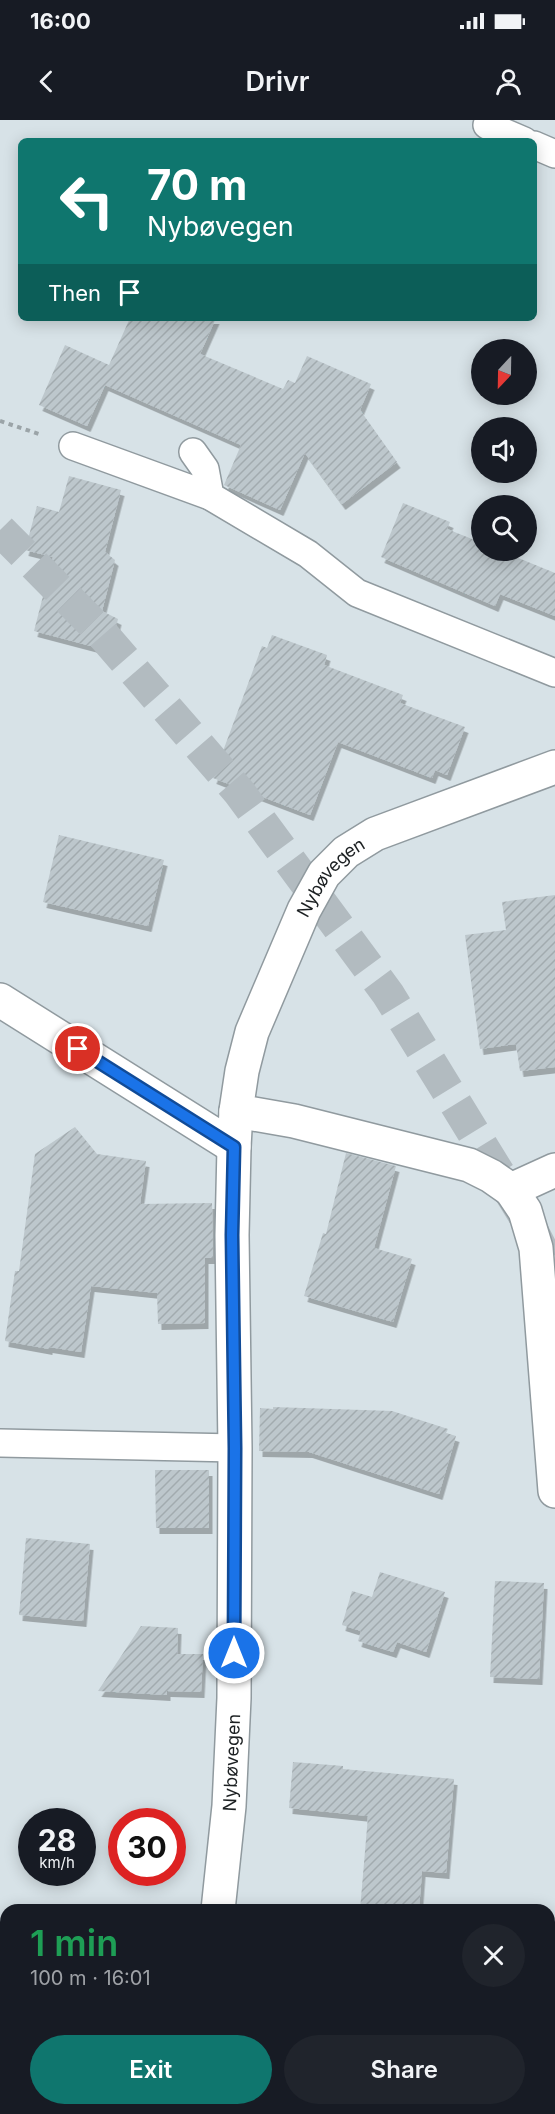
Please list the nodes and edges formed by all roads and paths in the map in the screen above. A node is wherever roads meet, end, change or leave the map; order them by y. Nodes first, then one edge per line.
1 (487, 125) dead end
2 (517, 138) edge
3 (537, 146) edge
4 (555, 154) edge
5 (73, 446) dead end
6 (193, 452) dead end
7 (210, 495) junction
8 (555, 673) edge
9 (555, 767) edge
10 (0, 1000) edge
11 (236, 1111) junction
12 (234, 1147) junction
13 (555, 1170) edge
14 (511, 1190) junction
15 (0, 1443) edge
16 (235, 1448) junction
17 (555, 1491) edge
18 (219, 1904) edge

1 - 2 lane
3 - 4 lane
5 - 7 lane
6 - 7 lane
7 - 8 lane
9 - 11 street, Nybøvegen
10 - 12 street
11 - 12 street, Nybøvegen
11 - 14 street
12 - 16 street, Nybøvegen
13 - 14 street
14 - 17 street
15 - 16 lane
16 - 18 street, Nybøvegen

